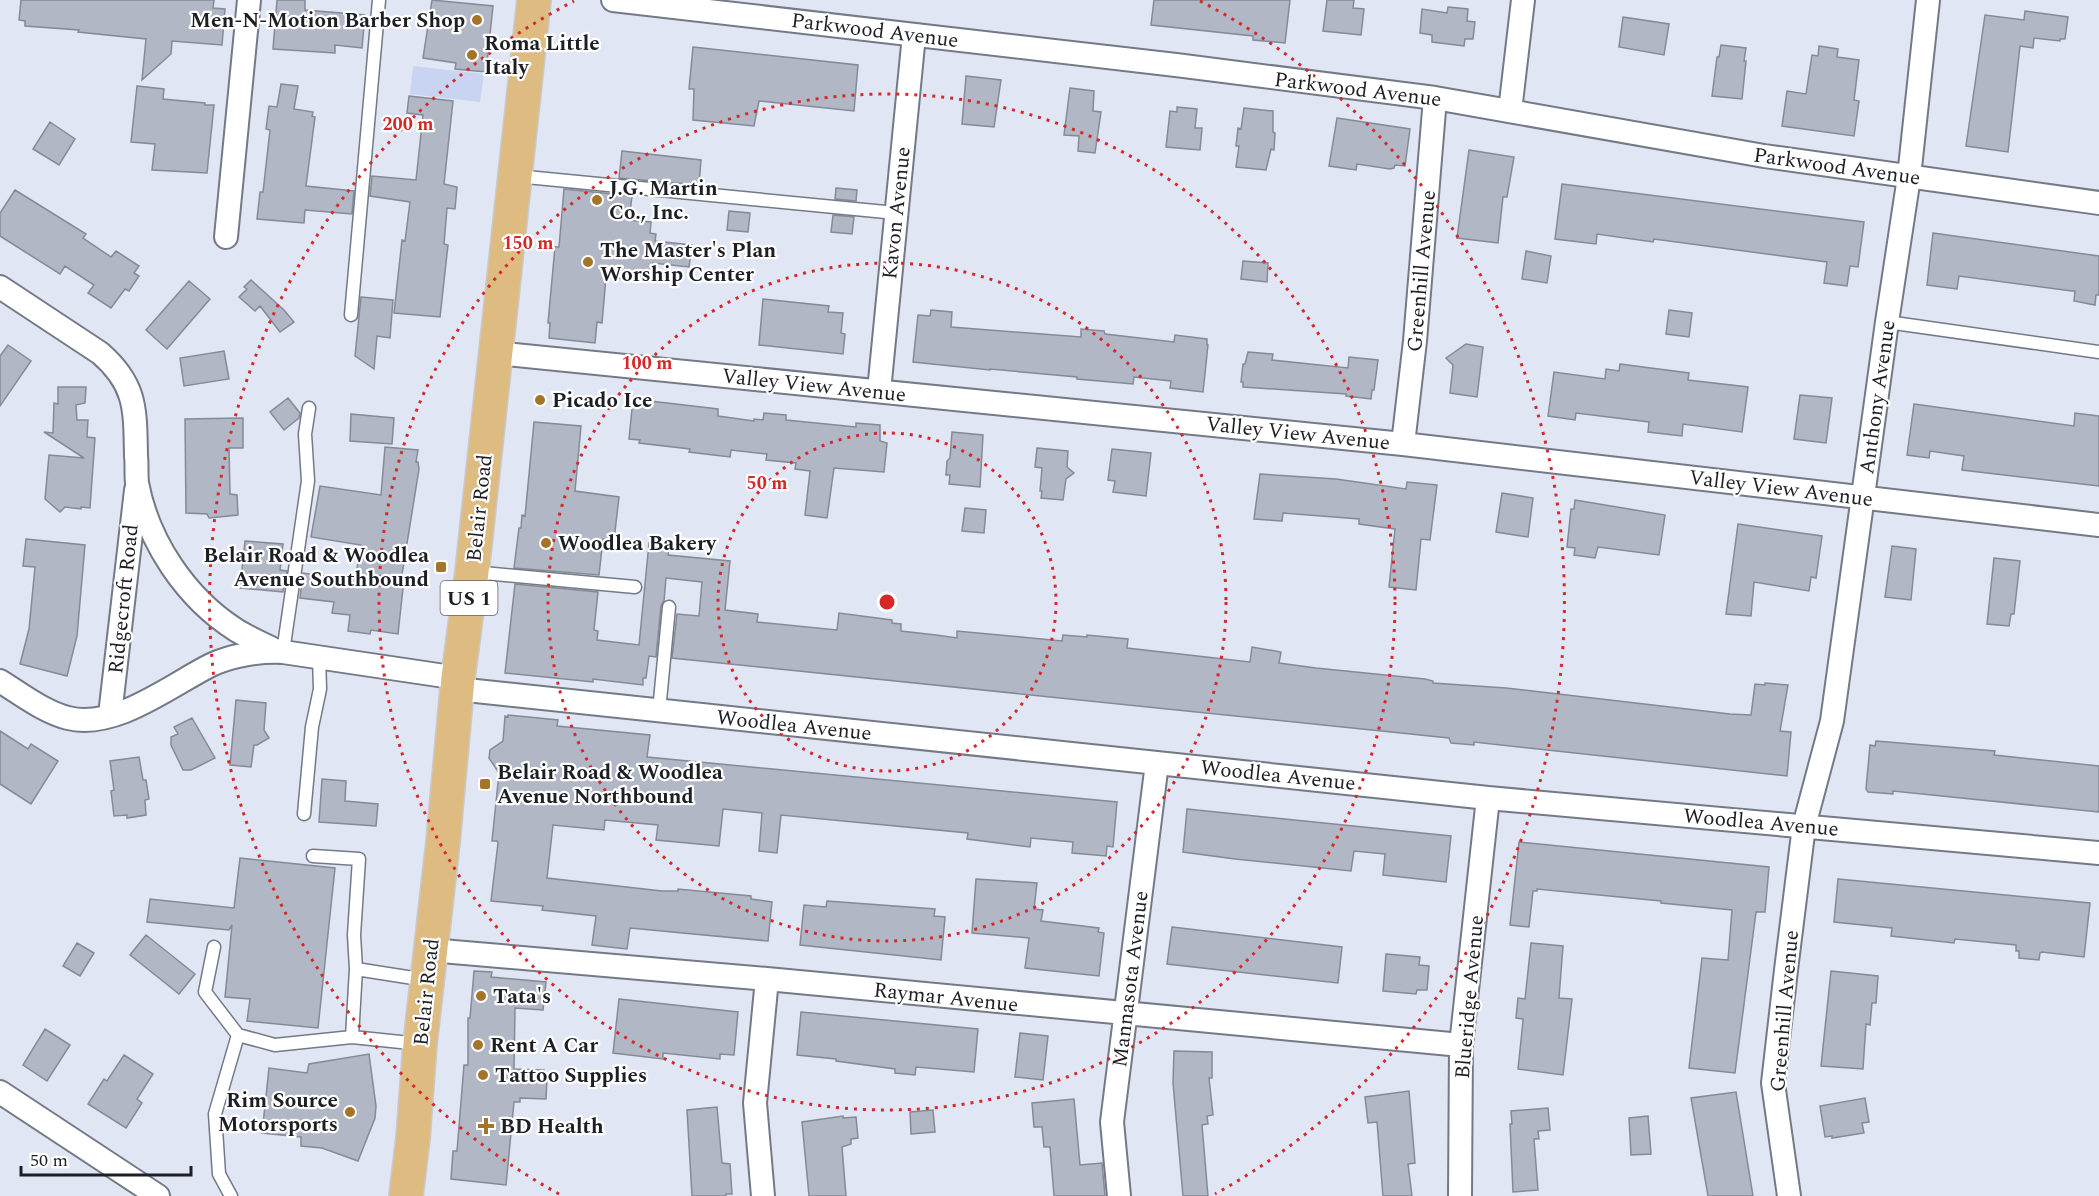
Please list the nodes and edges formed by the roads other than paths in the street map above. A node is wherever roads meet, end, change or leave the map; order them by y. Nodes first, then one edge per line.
1 (249, 0) edge
2 (379, 0) edge
3 (534, 0) edge
4 (613, 0) edge
5 (1523, 0) edge
6 (1928, 0) edge
7 (914, 35) junction
8 (1435, 98) junction
9 (1510, 111) junction
10 (515, 176) junction
11 (1909, 177) junction
12 (2099, 203) edge
13 (896, 213) junction
14 (226, 237) dead end
15 (0, 287) edge
16 (351, 315) dead end
17 (1887, 322) junction
18 (2099, 352) edge
19 (496, 354) junction
20 (879, 391) junction
21 (309, 408) dead end
22 (1403, 444) junction
23 (137, 482) junction
24 (1863, 498) junction
25 (2099, 525) edge
26 (472, 572) junction
27 (636, 587) dead end
28 (669, 607) dead end
29 (280, 652) junction
30 (319, 657) junction
31 (0, 681) edge
32 (458, 683) junction
33 (659, 711) junction
34 (110, 715) junction
35 (1158, 763) junction
36 (1488, 798) junction
37 (304, 814) dead end
38 (1804, 826) junction
39 (2099, 853) edge
40 (313, 856) dead end
41 (214, 947) dead end
42 (429, 965) junction
43 (356, 969) junction
44 (767, 979) junction
45 (1126, 1013) junction
46 (238, 1035) junction
47 (352, 1037) junction
48 (420, 1044) junction
49 (1461, 1045) junction
50 (0, 1092) edge
51 (158, 1196) edge
52 (231, 1196) edge
53 (406, 1196) edge
54 (763, 1196) edge
55 (1119, 1196) edge
56 (1460, 1196) edge
57 (1789, 1196) edge

1 - 14 street
2 - 16 lane
3 - 10 main road, Belair Road / US 1
4 - 7 street, Parkwood Avenue
5 - 9 street
6 - 11 street, Anthony Avenue
7 - 8 street, Parkwood Avenue
7 - 13 street, Kavon Avenue
8 - 9 street, Parkwood Avenue
8 - 22 street, Greenhill Avenue
9 - 11 street, Parkwood Avenue
10 - 13 lane
10 - 19 main road, Belair Road / US 1
11 - 12 street, Parkwood Avenue
11 - 17 street, Anthony Avenue
13 - 20 street, Kavon Avenue
15 - 23 street, Ridgecroft Road
17 - 18 lane
17 - 24 street, Anthony Avenue
19 - 20 street, Valley View Avenue
19 - 26 main road, Belair Road / US 1
20 - 22 street, Valley View Avenue
21 - 29 lane
22 - 24 street, Valley View Avenue
23 - 29 street, Ridgecroft Road
23 - 34 street, Ridgecroft Road
24 - 25 street, Valley View Avenue
24 - 38 street, Anthony Avenue
26 - 27 lane
26 - 32 main road, Belair Road / US 1
28 - 33 lane
29 - 30 street, Woodlea Avenue
29 - 34 street, Woodlea Avenue
30 - 32 street, Woodlea Avenue
30 - 37 lane
31 - 34 street, Woodlea Avenue
32 - 33 street, Woodlea Avenue
32 - 42 main road, Belair Road / US 1
33 - 35 street, Woodlea Avenue
35 - 36 street, Woodlea Avenue
35 - 45 street, Mannasota Avenue
36 - 38 street, Woodlea Avenue
36 - 49 street, Blueridge Avenue
38 - 39 street, Woodlea Avenue
38 - 57 street, Greenhill Avenue
40 - 43 lane
41 - 46 lane
42 - 43 lane
42 - 44 street, Raymar Avenue
42 - 48 main road, Belair Road / US 1
43 - 47 lane
44 - 45 street, Raymar Avenue
44 - 54 street
45 - 49 street, Raymar Avenue
45 - 55 street, Mannasota Avenue
46 - 47 lane
46 - 52 lane
47 - 48 lane
48 - 53 main road, Belair Road / US 1
49 - 56 street, Blueridge Avenue
50 - 51 street

